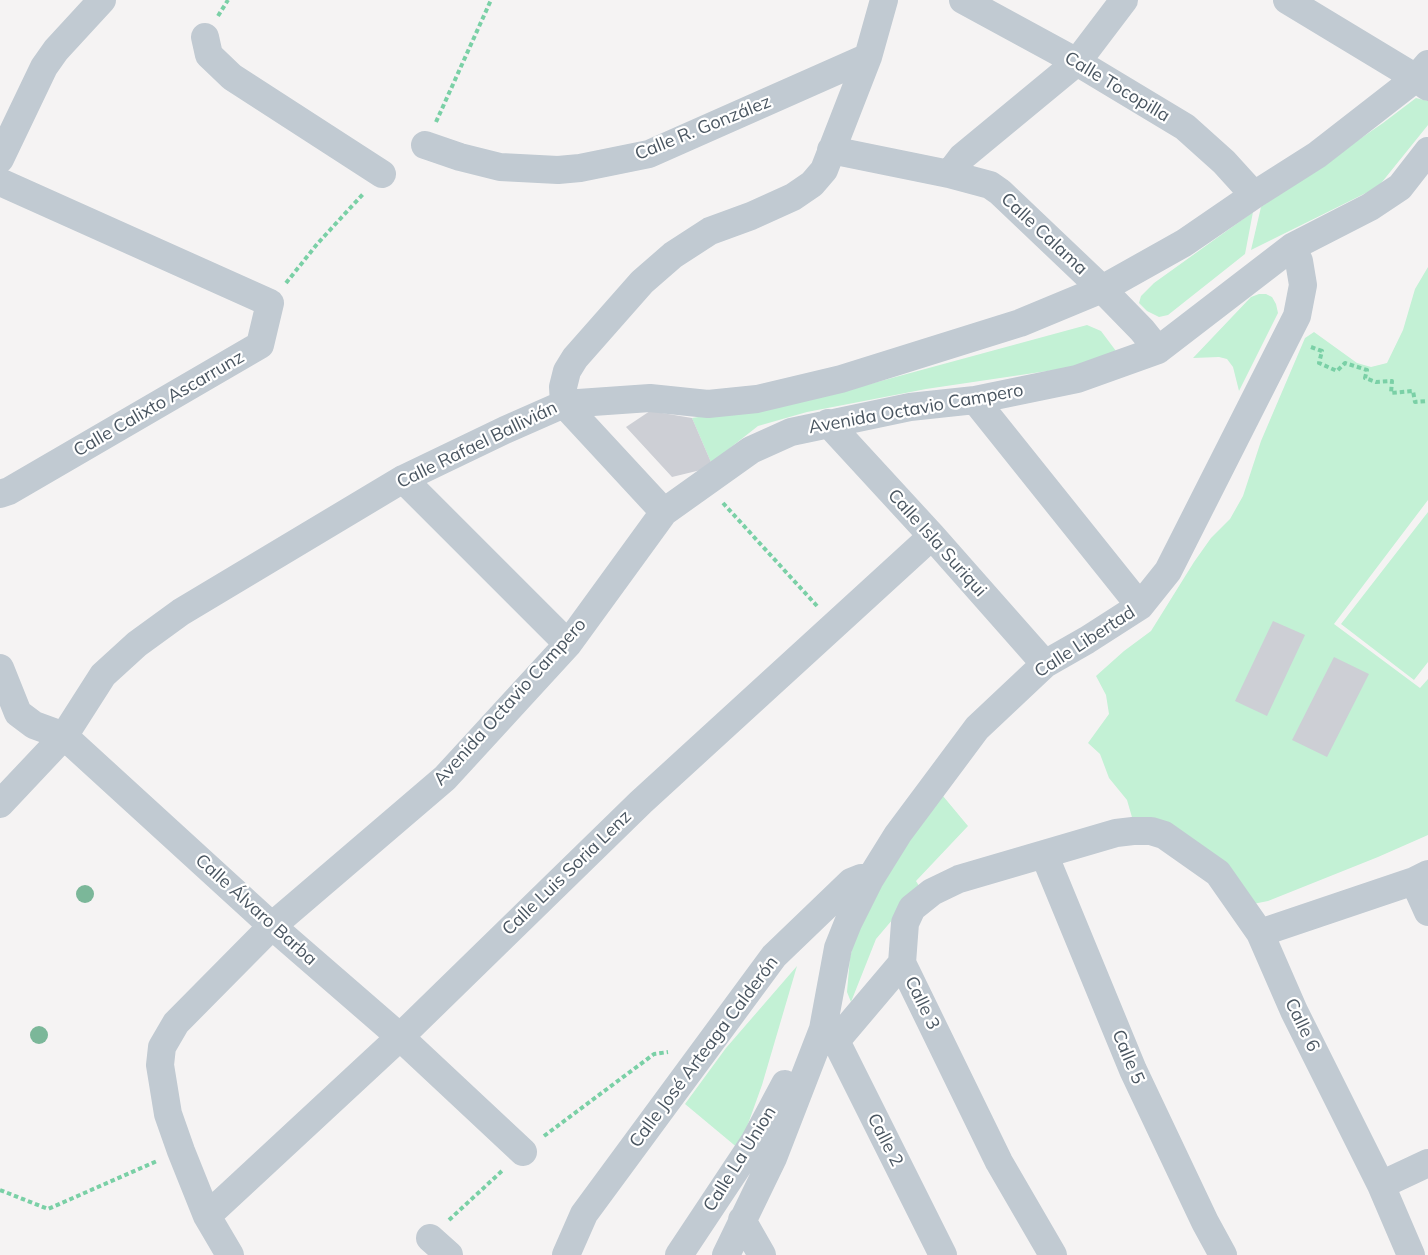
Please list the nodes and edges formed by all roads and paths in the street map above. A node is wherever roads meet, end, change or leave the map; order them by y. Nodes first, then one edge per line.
1 (102, 0) edge
2 (491, 0) edge
3 (884, 0) edge
4 (963, 0) edge
5 (1124, 0) edge
6 (1287, 0) edge
7 (205, 37) dead end
8 (868, 57) junction
9 (1077, 62) junction
10 (1424, 76) edge
11 (425, 145) joint
12 (831, 150) junction
13 (1428, 151) edge
14 (0, 159) edge
15 (382, 174) joint
16 (950, 174) junction
17 (12, 187) edge
18 (1254, 195) junction
19 (1292, 248) junction
20 (1102, 289) junction
21 (270, 303) junction
22 (1288, 337) junction
23 (1158, 350) junction
24 (975, 400) junction
25 (1428, 401) edge
26 (564, 404) junction
27 (828, 423) junction
28 (403, 479) junction
29 (704, 482) junction
30 (0, 494) edge
31 (664, 512) junction
32 (932, 536) junction
33 (1140, 606) junction
34 (834, 625) junction
35 (568, 644) junction
36 (1045, 664) junction
37 (0, 668) edge
38 (64, 736) junction
39 (5, 795) edge
40 (1151, 831) joint
41 (1044, 854) junction
42 (1421, 878) edge
43 (870, 879) junction
44 (1428, 912) edge
45 (272, 926) junction
46 (1260, 933) junction
47 (902, 963) junction
48 (829, 1035) junction
49 (399, 1036) junction
50 (805, 1075) junction
51 (181, 1151) junction
52 (523, 1152) dead end
53 (1428, 1163) edge
54 (1381, 1185) junction
55 (0, 1190) edge
56 (207, 1216) junction
57 (742, 1220) junction
58 (230, 1255) edge
59 (566, 1255) edge
60 (679, 1255) edge
61 (726, 1255) edge
62 (762, 1255) edge
63 (943, 1255) edge
64 (1053, 1255) edge
65 (1223, 1255) edge
66 (1411, 1255) edge

1 - 14 street
2 - 11 path
3 - 8 street, Calle Rafael Ballivián
4 - 9 street, Calle Tocopilla
5 - 9 street
6 - 10 street
7 - 15 street
8 - 11 street, Calle R. González
8 - 12 street, Calle Rafael Ballivián
9 - 16 street
9 - 18 street, Calle Tocopilla
10 - 18 street
12 - 16 street, Calle Calama
12 - 26 street, Calle Rafael Ballivián
13 - 19 street, Avenida Octavio Campero
15 - 21 path
16 - 20 street, Calle Calama
17 - 21 street
18 - 20 street
19 - 22 street, Calle Libertad
19 - 23 street, Avenida Octavio Campero
20 - 23 street, Calle Calama
20 - 26 street
21 - 30 street, Calle Calixto Ascarrunz
22 - 25 path
22 - 33 street, Calle Libertad
23 - 24 street, Avenida Octavio Campero
24 - 27 street, Avenida Octavio Campero
24 - 33 street
26 - 28 street, Calle Rafael Ballivián
26 - 31 street
27 - 29 street, Avenida Octavio Campero
27 - 32 street, Calle Isla Suriqui
28 - 35 street
28 - 38 street, Calle Rafael Ballivián
29 - 31 street, Avenida Octavio Campero
29 - 34 path
31 - 35 street, Avenida Octavio Campero
32 - 34 street, Calle Luis Soria Lenz
32 - 36 street, Calle Isla Suriqui
33 - 36 street, Calle Libertad
34 - 49 street, Calle Luis Soria Lenz
35 - 45 street, Avenida Octavio Campero
36 - 43 street, Calle Libertad
37 - 38 street, Calle Álvaro Barba
38 - 39 street, Calle Rafael Ballivián
38 - 45 street, Calle Álvaro Barba
40 - 41 street, Calle 3
40 - 46 street, Calle 6
41 - 47 street, Calle 3
41 - 65 street, Calle 5
42 - 44 street
42 - 46 street
43 - 48 street
43 - 59 street, Calle José Arteaga Calderón
45 - 49 street, Calle Álvaro Barba
45 - 51 street, Avenida Octavio Campero
46 - 54 street, Calle 6
47 - 48 street
47 - 64 street, Calle 3
48 - 50 street
48 - 63 street, Calle 2
49 - 52 street, Calle Álvaro Barba
49 - 56 street, Calle Luis Soria Lenz
50 - 57 street
50 - 60 street, Calle La Union
51 - 55 path
51 - 56 street, Avenida Octavio Campero
53 - 54 street
54 - 66 street, Calle 6
56 - 58 street, Avenida Octavio Campero
57 - 61 street
57 - 62 street

